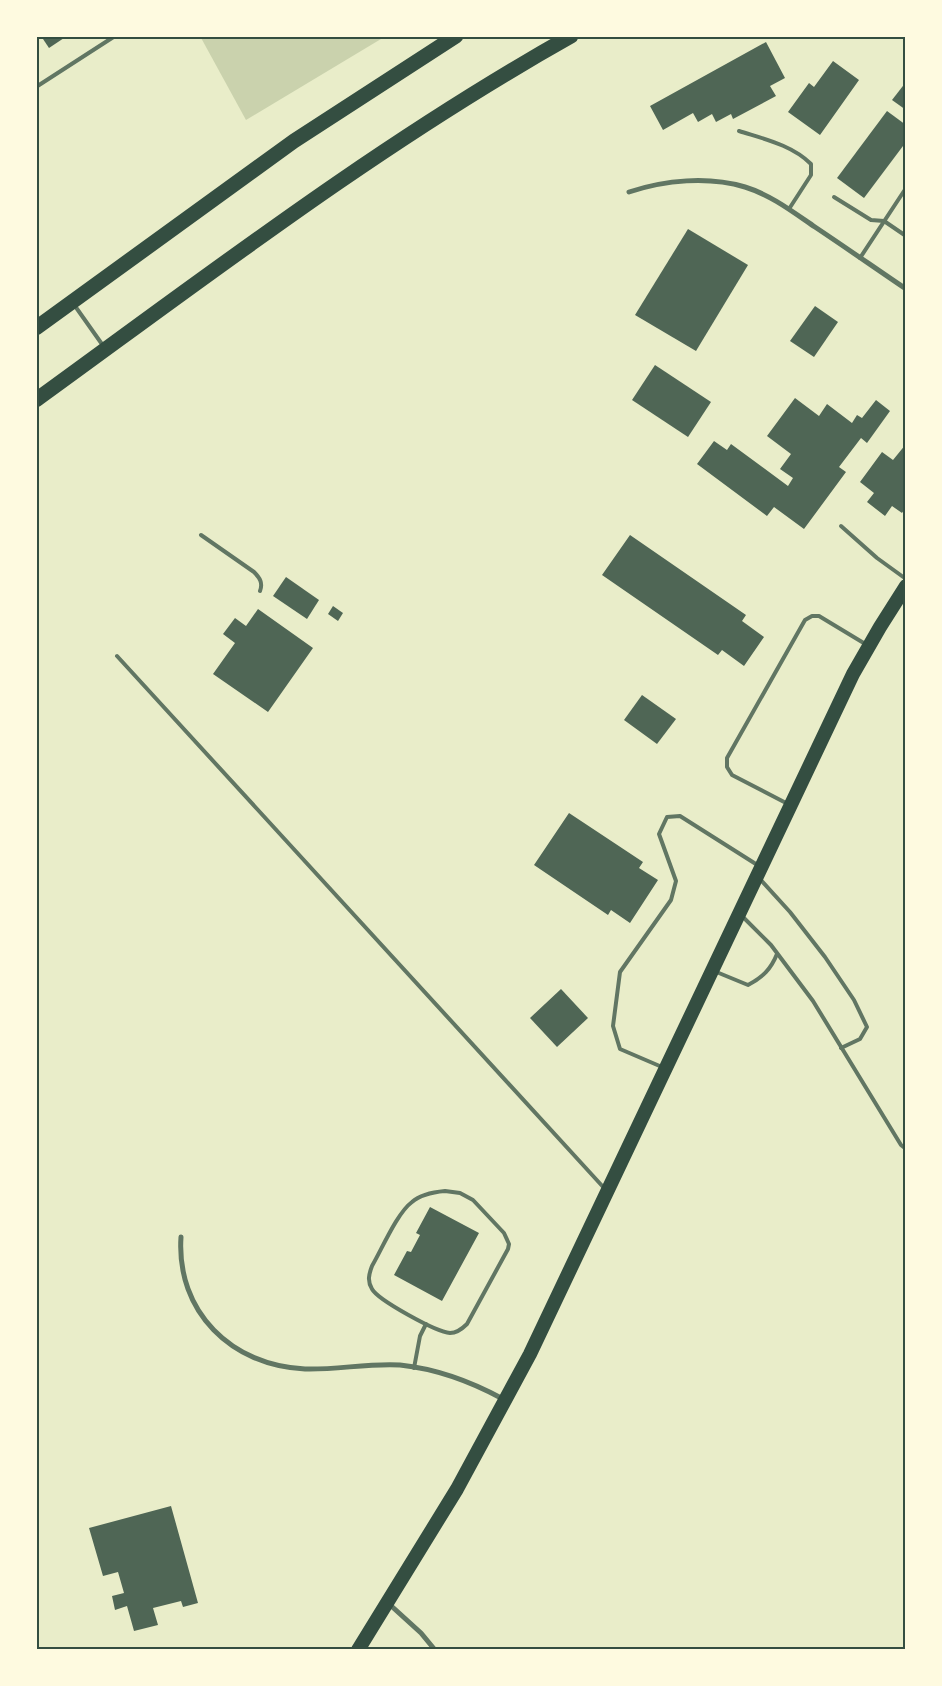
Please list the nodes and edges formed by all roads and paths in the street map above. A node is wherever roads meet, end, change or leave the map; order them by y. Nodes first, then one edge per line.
1 (115, 36) edge
2 (456, 36) edge
3 (570, 36) edge
4 (36, 87) edge
5 (739, 131) dead end
6 (906, 188) edge
7 (629, 192) dead end
8 (834, 197) dead end
9 (790, 210) junction
10 (884, 221) junction
11 (906, 236) edge
12 (860, 258) junction
13 (906, 289) edge
14 (72, 302) junction
15 (36, 328) edge
16 (106, 350) junction
17 (36, 400) edge
18 (841, 526) dead end
19 (201, 535) dead end
20 (906, 579) edge
21 (906, 586) edge
22 (260, 591) dead end
23 (869, 646) junction
24 (117, 656) dead end
25 (791, 805) junction
26 (759, 872) junction
27 (740, 913) junction
28 (777, 954) junction
29 (712, 971) junction
30 (842, 1048) junction
31 (666, 1069) junction
32 (906, 1149) edge
33 (608, 1192) junction
34 (181, 1237) dead end
35 (426, 1324) junction
36 (414, 1368) junction
37 (506, 1401) junction
38 (388, 1603) junction
39 (358, 1650) edge
40 (435, 1650) edge

1 - 4 lane
2 - 14 highway
3 - 16 highway
5 - 9 lane
6 - 10 lane
7 - 9 street
8 - 10 lane
9 - 12 street
10 - 11 lane
10 - 12 lane
12 - 13 street
14 - 15 highway
14 - 16 lane
16 - 17 highway
18 - 20 lane
19 - 22 lane
21 - 23 highway
23 - 25 highway
23 - 25 lane
24 - 33 lane
25 - 26 highway
26 - 27 highway
26 - 30 lane
26 - 31 lane
27 - 28 lane
27 - 29 highway
28 - 29 lane
28 - 30 lane
29 - 31 highway
30 - 32 lane
31 - 33 highway
33 - 37 highway
34 - 36 street
35 - 35 lane
35 - 36 lane
36 - 37 street
37 - 38 highway
38 - 39 highway
38 - 40 street

